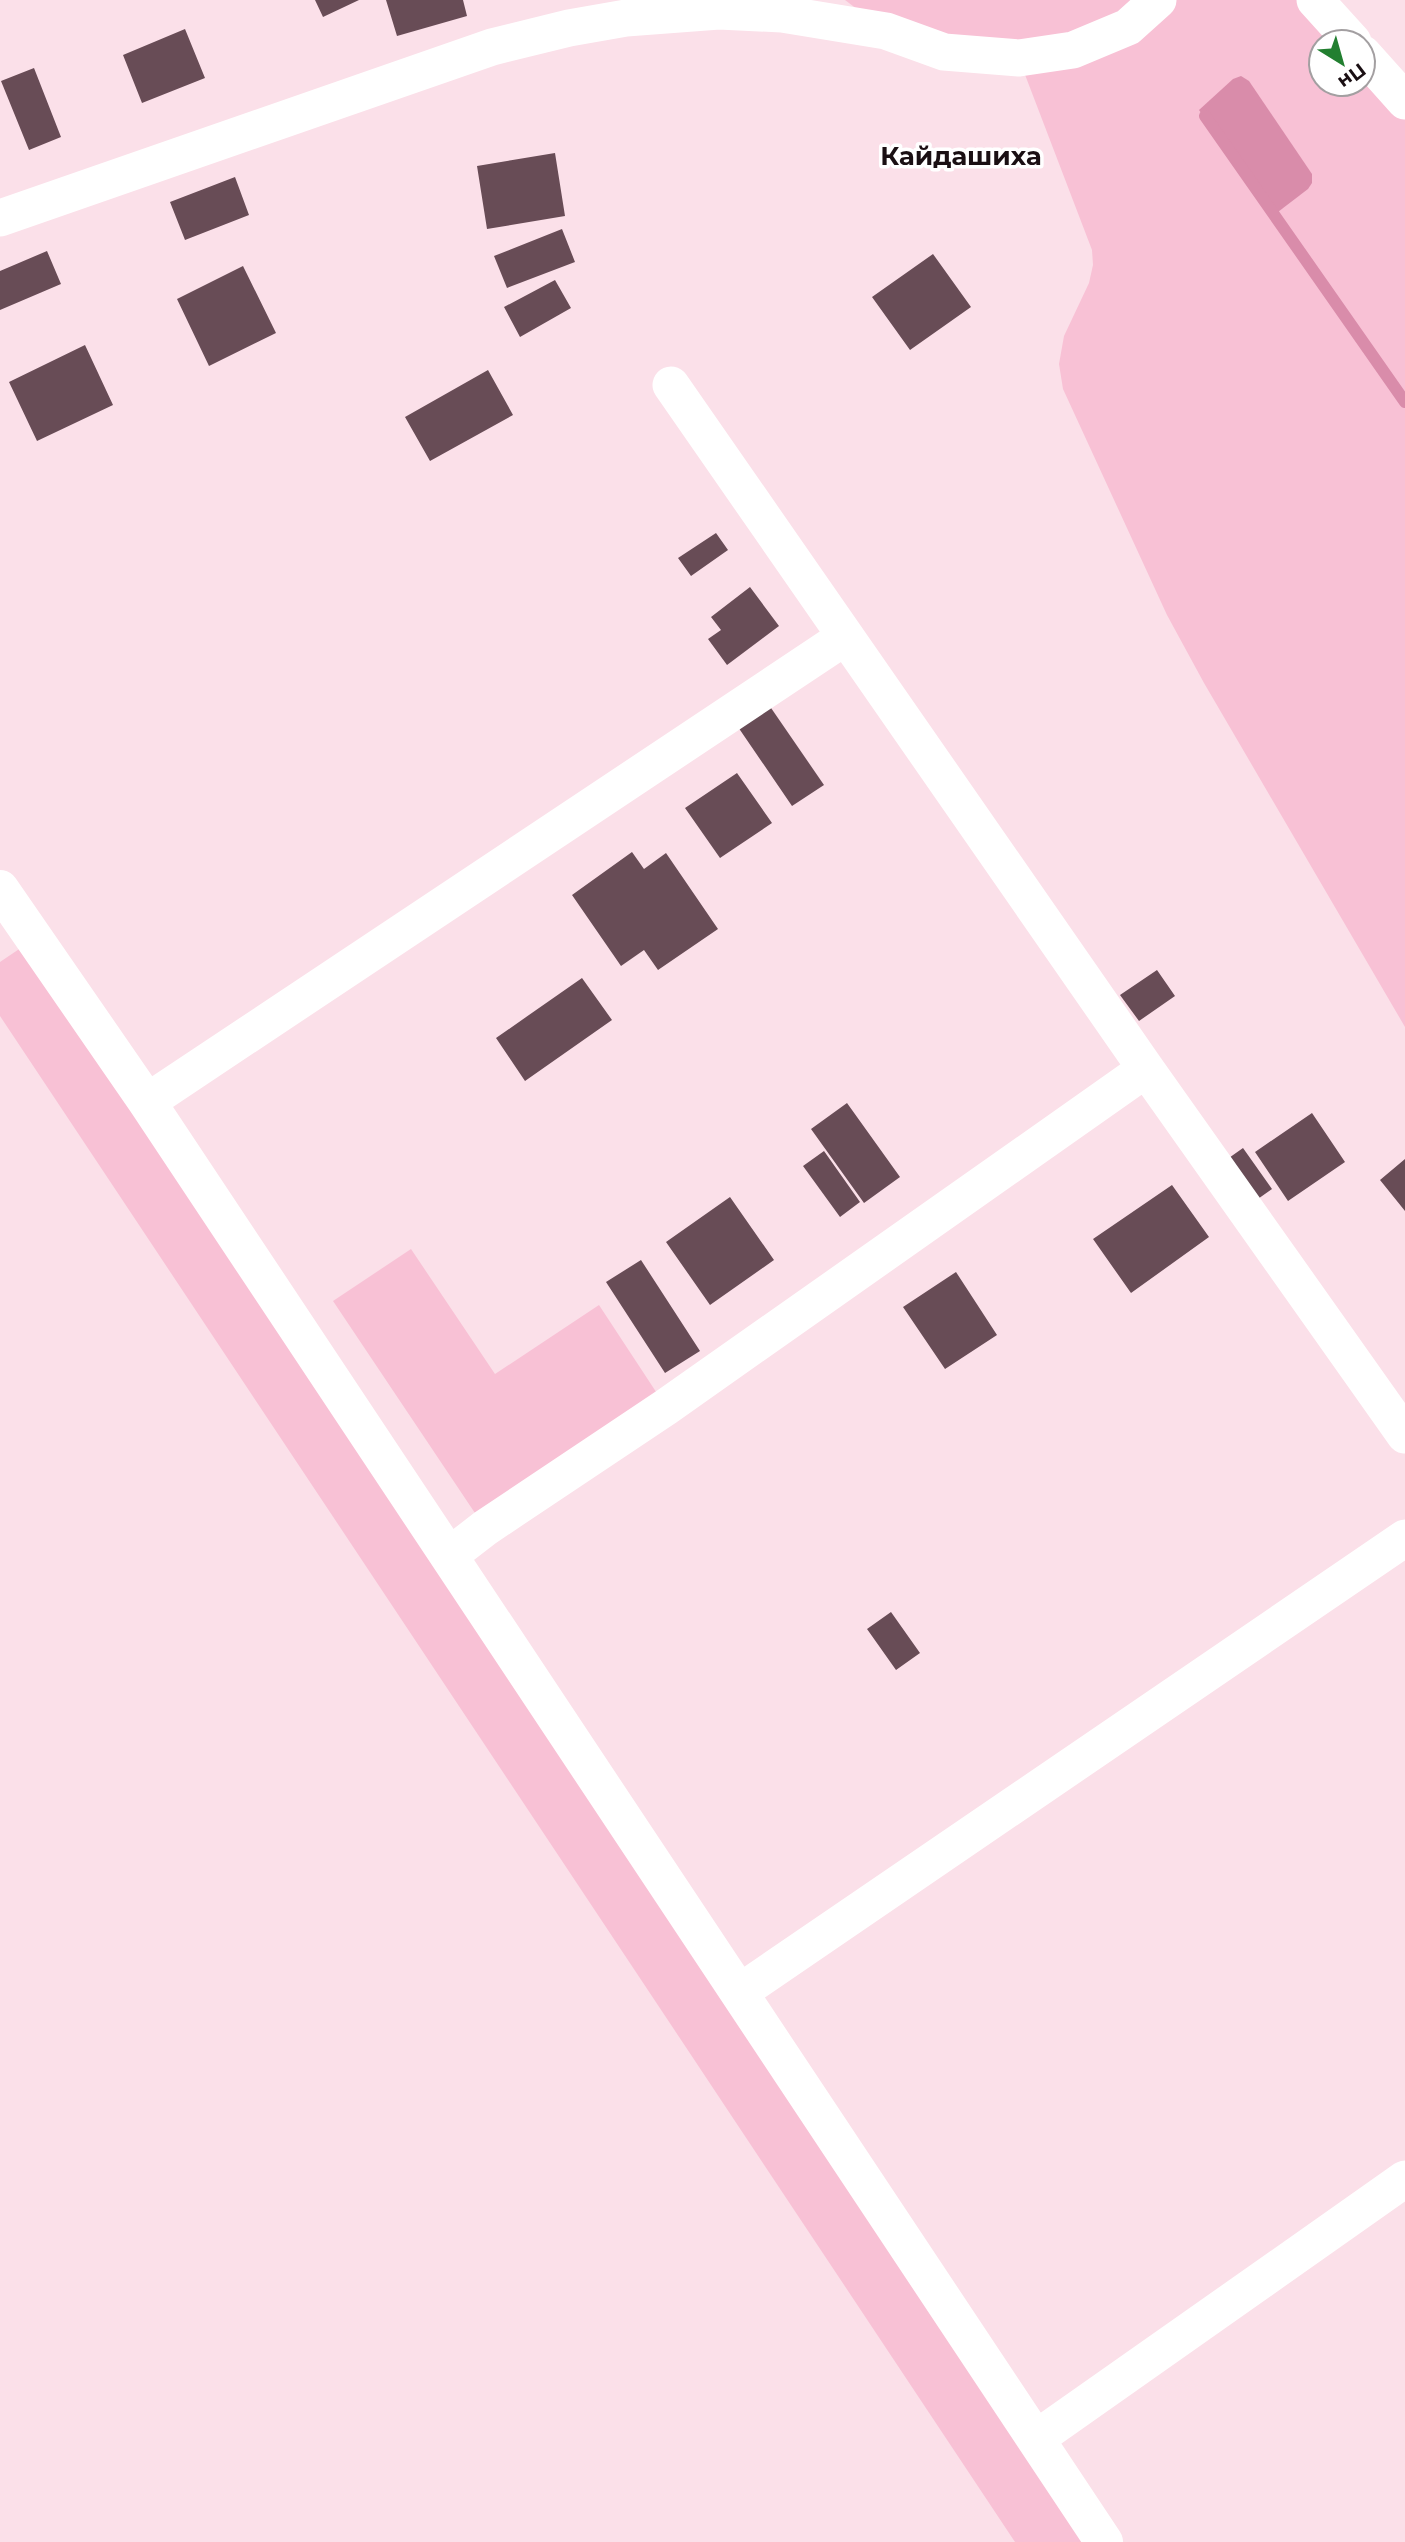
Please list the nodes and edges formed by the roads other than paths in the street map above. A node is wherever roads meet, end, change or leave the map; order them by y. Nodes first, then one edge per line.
1 (845, 0) edge
2 (1158, 0) edge
3 (1315, 0) edge
4 (1340, 28) edge
5 (886, 31) junction
6 (1377, 70) edge
7 (1405, 101) edge
8 (0, 218) edge
9 (671, 385) dead end
10 (845, 637) junction
11 (0, 889) edge
12 (1146, 1069) junction
13 (147, 1102) junction
14 (1405, 1435) edge
15 (1405, 1538) edge
16 (450, 1555) junction
17 (740, 1992) junction
18 (1405, 2179) edge
19 (1037, 2438) junction
20 (1104, 2542) edge

1 - 5 street
2 - 5 street
3 - 4 street
5 - 8 street
6 - 7 street
9 - 10 street
10 - 12 street
10 - 13 street
11 - 13 main road
12 - 14 street
12 - 16 street
13 - 16 main road
15 - 17 street
16 - 17 main road
17 - 19 main road
18 - 19 street
19 - 20 main road

